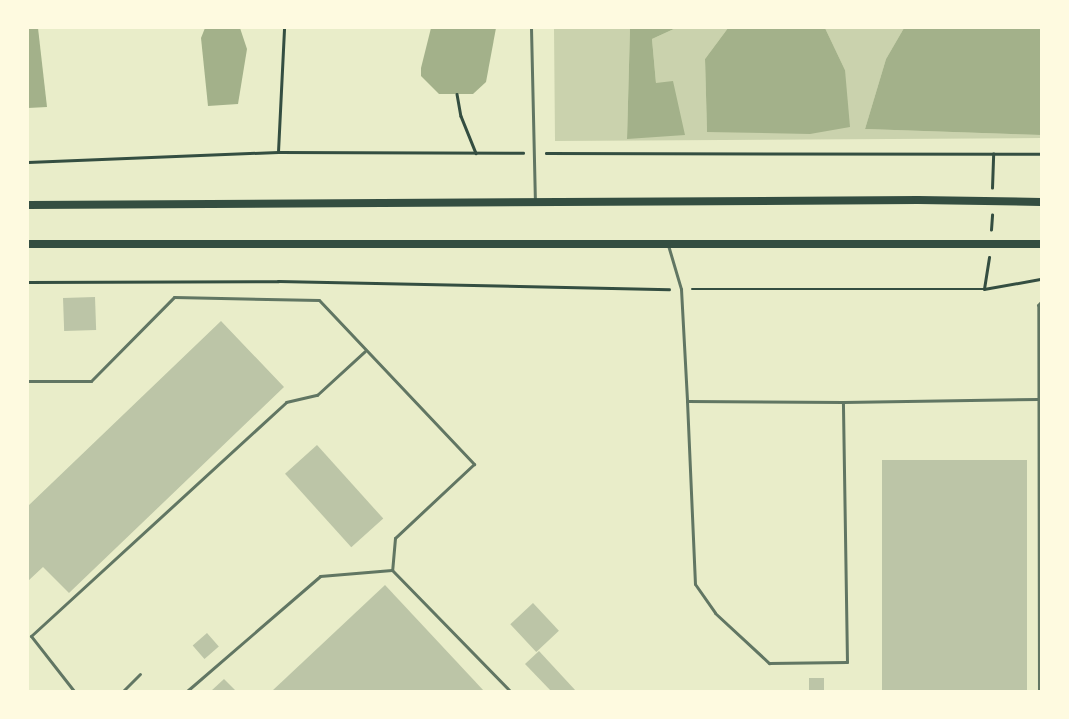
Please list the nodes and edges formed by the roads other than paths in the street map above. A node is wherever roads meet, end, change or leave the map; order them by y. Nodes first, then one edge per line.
1 (530, 28) edge
2 (1041, 202) edge
3 (535, 203) junction
4 (28, 205) edge
5 (28, 244) edge
6 (1041, 244) edge
7 (668, 245) junction
8 (1041, 302) edge
9 (365, 351) junction
10 (28, 381) edge
11 (1038, 399) junction
12 (687, 401) junction
13 (843, 402) junction
14 (392, 570) junction
15 (140, 674) dead end
16 (74, 691) edge
17 (123, 691) edge
18 (187, 691) edge
19 (510, 691) edge
20 (1039, 691) edge

1 - 3 lane
2 - 3 main road
3 - 4 main road
5 - 7 main road
6 - 7 main road
7 - 12 lane
8 - 11 lane
9 - 10 lane
9 - 14 lane
9 - 16 lane
11 - 13 lane
11 - 20 lane
12 - 13 lane
12 - 13 lane
14 - 18 lane
14 - 19 lane
15 - 17 lane

